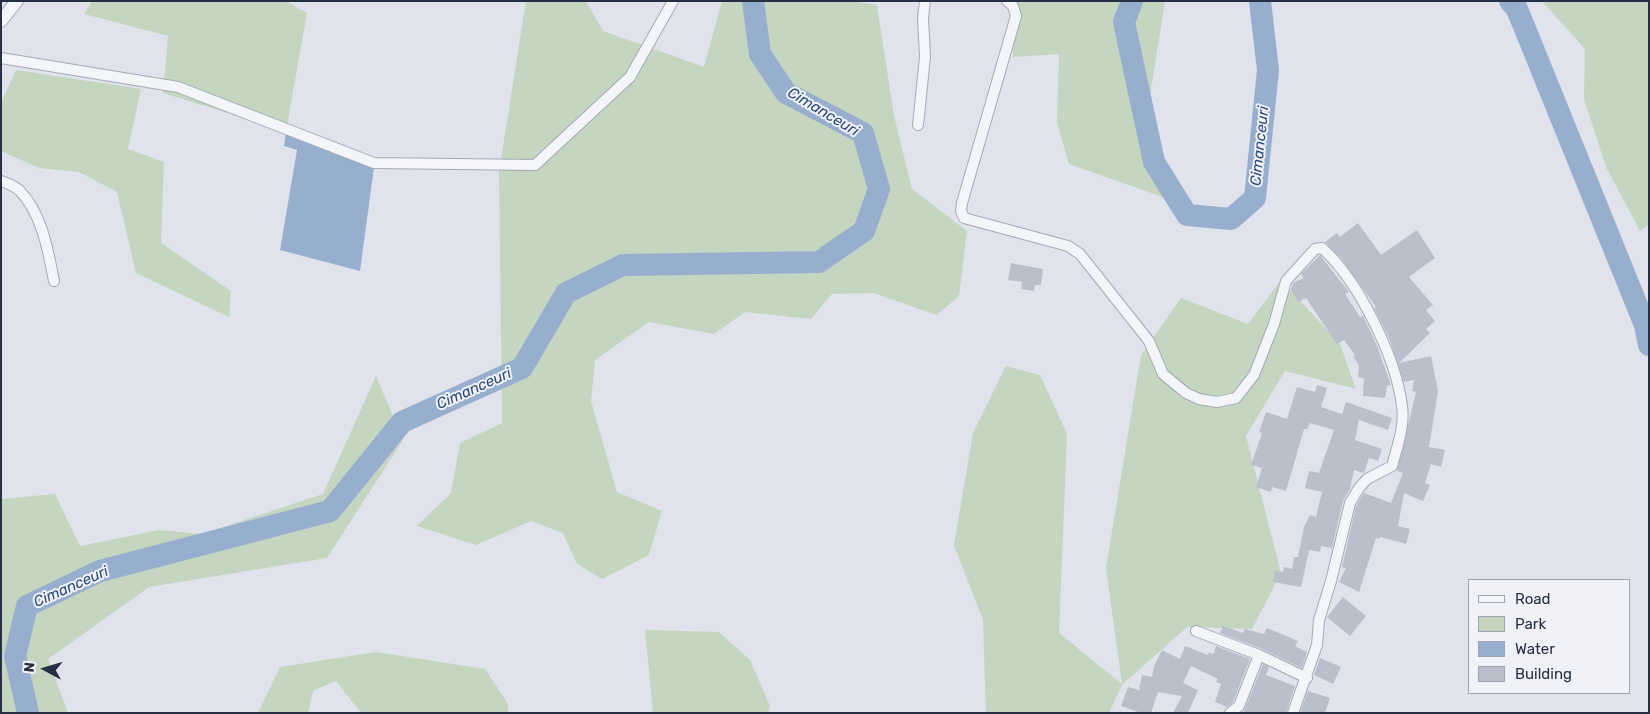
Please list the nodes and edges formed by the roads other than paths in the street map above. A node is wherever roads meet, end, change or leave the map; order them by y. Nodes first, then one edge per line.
1 (17, 1) edge
2 (673, 1) edge
3 (925, 1) edge
4 (1007, 1) edge
5 (1, 21) edge
6 (1, 58) edge
7 (918, 125) dead end
8 (1, 181) edge
9 (54, 281) dead end
10 (1196, 631) dead end
11 (1259, 655) junction
12 (1307, 678) junction
13 (1230, 713) edge
14 (1293, 713) edge

1 - 5 street
2 - 6 street
3 - 7 street
4 - 12 street
8 - 9 street
10 - 11 street
11 - 12 street
11 - 13 street
12 - 14 street

